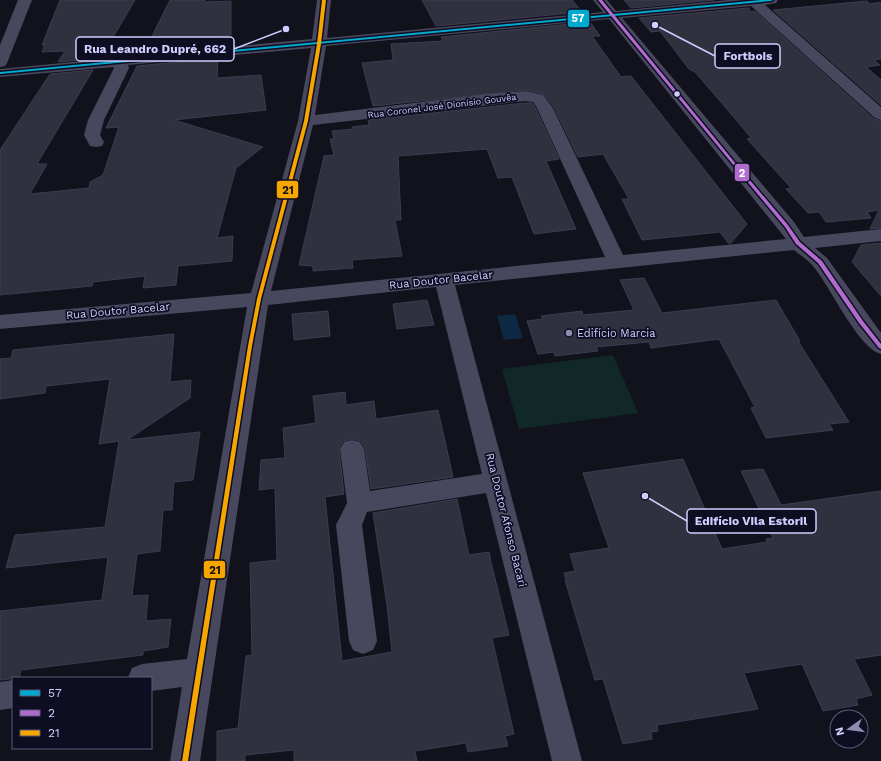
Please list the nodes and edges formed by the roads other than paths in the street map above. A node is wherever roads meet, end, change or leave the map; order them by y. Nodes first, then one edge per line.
1 (25, 0) edge
2 (324, 0) edge
3 (600, 0) edge
4 (771, 0) edge
5 (754, 2) junction
6 (612, 15) junction
7 (319, 44) junction
8 (117, 62) junction
9 (0, 63) edge
10 (0, 73) edge
11 (881, 115) edge
12 (306, 121) junction
13 (96, 142) dead end
14 (881, 235) edge
15 (793, 244) junction
16 (617, 263) junction
17 (444, 280) junction
18 (259, 299) junction
19 (0, 322) edge
20 (881, 347) edge
21 (352, 449) dead end
22 (496, 482) junction
23 (359, 503) junction
24 (363, 641) dead end
25 (198, 671) junction
26 (150, 677) edge
27 (12, 694) edge
28 (0, 696) edge
29 (185, 761) edge
30 (567, 761) edge

1 - 9 street
2 - 7 street
3 - 6 street
4 - 5 street
5 - 6 street
5 - 11 street
6 - 7 street
6 - 15 street
7 - 8 street
7 - 12 street
8 - 10 street
8 - 13 street
12 - 16 street, Rua Coronel José Dionísio Gouvêa
12 - 18 street
14 - 15 street, Rua Doutor Bacelar
15 - 16 street, Rua Doutor Bacelar
15 - 20 street
16 - 17 street, Rua Doutor Bacelar
17 - 18 street, Rua Doutor Bacelar
17 - 22 street, Rua Doutor Afonso Bacari
18 - 19 street, Rua Doutor Bacelar
18 - 25 street
21 - 23 street
22 - 23 street
22 - 30 street, Rua Doutor Afonso Bacari
23 - 24 street
25 - 26 street
25 - 29 street
27 - 28 street

